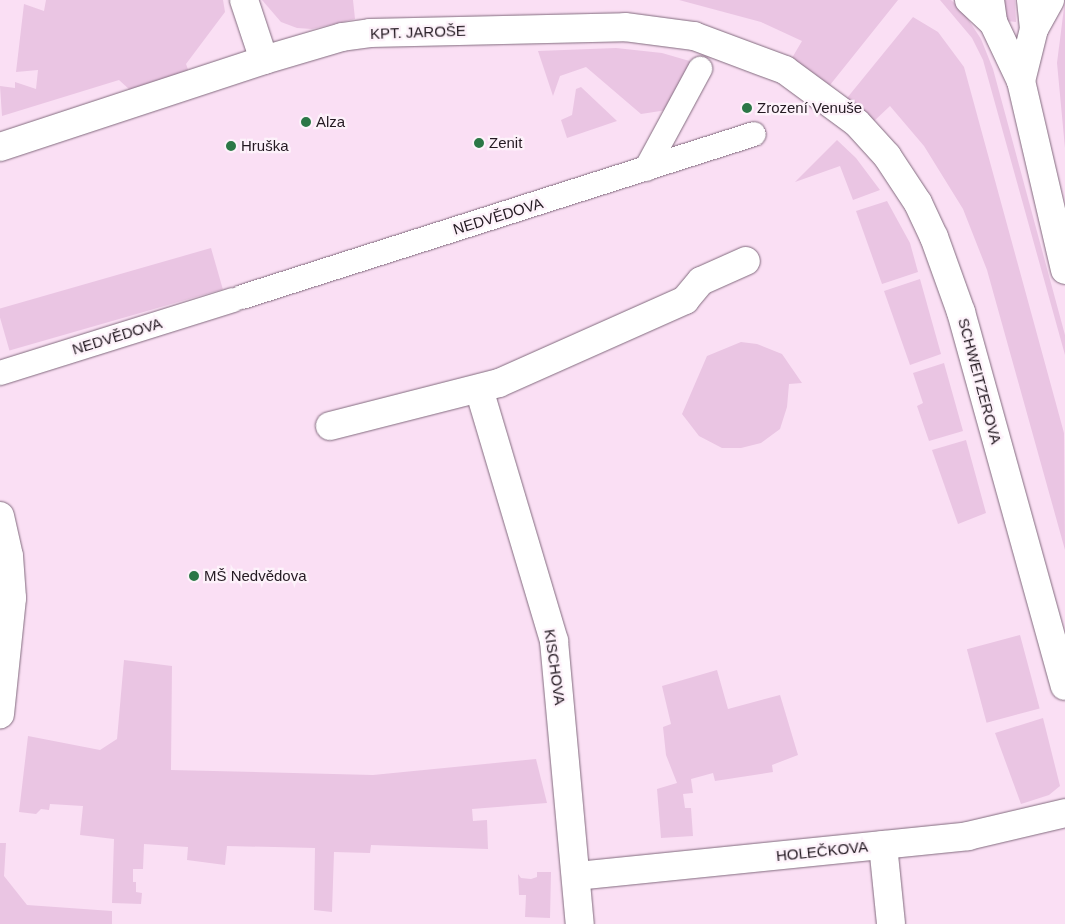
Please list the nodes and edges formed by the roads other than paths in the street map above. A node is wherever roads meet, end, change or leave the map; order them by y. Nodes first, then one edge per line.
1 (244, 0) edge
2 (969, 0) edge
3 (1031, 0) edge
4 (1050, 0) edge
5 (992, 11) edge
6 (1034, 28) junction
7 (264, 60) junction
8 (700, 70) dead end
9 (1021, 81) junction
10 (836, 106) joint
11 (754, 134) dead end
12 (0, 147) edge
13 (646, 169) junction
14 (746, 261) dead end
15 (1065, 270) edge
16 (0, 373) edge
17 (479, 389) junction
18 (330, 426) dead end
19 (0, 516) edge
20 (1065, 686) edge
21 (0, 714) edge
22 (1065, 813) edge
23 (884, 845) junction
24 (577, 876) junction
25 (580, 924) edge
26 (892, 924) edge

1 - 7 street
2 - 5 street
3 - 6 street
4 - 6 street
5 - 9 street
6 - 9 street
7 - 10 street, KPT. JAROŠE
7 - 12 street, KPT. JAROŠE
8 - 13 street
9 - 15 street
10 - 20 street, SCHWEITZEROVA
11 - 13 street, NEDVĚDOVA
13 - 16 street, NEDVĚDOVA
14 - 17 street
17 - 18 street
17 - 24 street, KISCHOVA
19 - 21 street
22 - 23 street, HOLEČKOVA
23 - 24 street, HOLEČKOVA
23 - 26 street
24 - 25 street, KISCHOVA

